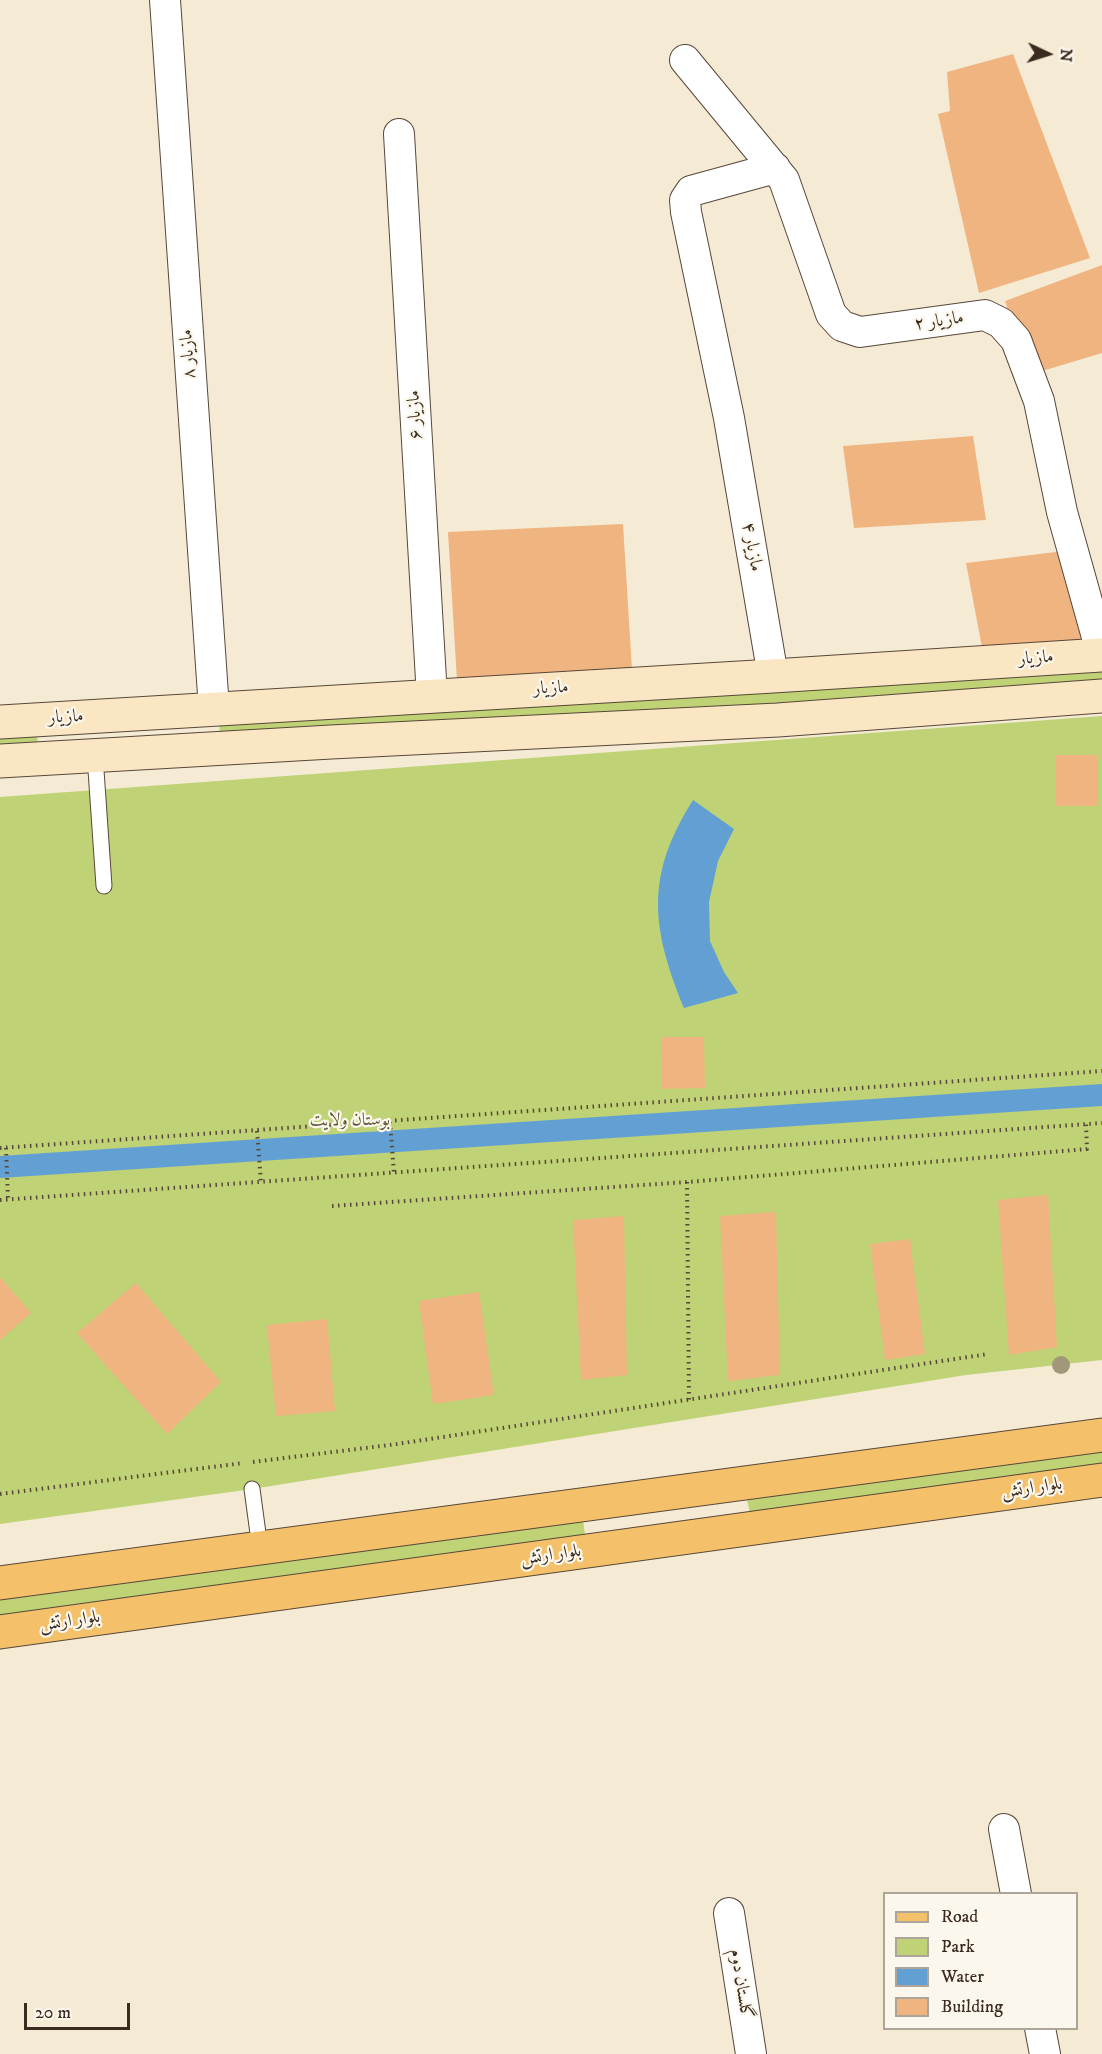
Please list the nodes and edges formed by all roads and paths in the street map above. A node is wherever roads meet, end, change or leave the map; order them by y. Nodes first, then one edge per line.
1 (165, 0) edge
2 (685, 60) dead end
3 (399, 134) dead end
4 (774, 168) junction
5 (1102, 655) edge
6 (773, 676) junction
7 (432, 696) junction
8 (1102, 696) edge
9 (214, 709) junction
10 (131, 714) junction
11 (0, 722) edge
12 (133, 753) junction
13 (95, 756) junction
14 (0, 761) edge
15 (104, 886) dead end
16 (1102, 1071) edge
17 (390, 1122) junction
18 (1102, 1123) edge
19 (1086, 1124) junction
20 (256, 1131) junction
21 (0, 1148) edge
22 (6, 1148) junction
23 (394, 1173) junction
24 (261, 1182) junction
25 (687, 1182) junction
26 (8, 1199) junction
27 (0, 1200) edge
28 (332, 1206) dead end
29 (988, 1354) dead end
30 (689, 1400) junction
31 (1102, 1435) edge
32 (1102, 1480) edge
33 (252, 1489) dead end
34 (0, 1494) edge
35 (636, 1497) junction
36 (643, 1543) junction
37 (260, 1548) junction
38 (0, 1583) edge
39 (0, 1632) edge
40 (1004, 1829) dead end
41 (1016, 1892) edge
42 (729, 1913) dead end
43 (1040, 2030) edge
44 (751, 2054) edge
45 (1045, 2054) edge

1 - 9 street, مازیار ٨
2 - 4 street, مازیار ۲
3 - 7 street, مازیار ۶
4 - 5 street, مازیار ۲
4 - 6 street, مازیار ۴
5 - 6 main road, مازیار
6 - 7 main road, مازیار
7 - 9 main road, مازیار
8 - 12 main road
9 - 10 main road, مازیار
10 - 11 main road, مازیار
10 - 12 main road
12 - 13 main road
13 - 14 main road
13 - 15 lane
16 - 17 path
17 - 20 path
17 - 23 path
18 - 19 path
19 - 23 path
19 - 25 path
20 - 22 path
20 - 24 path
21 - 22 path
22 - 26 path
23 - 24 path
24 - 26 path
25 - 28 path
25 - 30 path
26 - 27 path
29 - 30 path
30 - 34 path
31 - 35 main road
32 - 36 main road, بلوار ارتش
33 - 37 lane
35 - 36 main road
35 - 37 main road
36 - 39 main road, بلوار ارتش
37 - 38 main road
40 - 41 street
42 - 44 street, گلستان دوم
43 - 45 street

